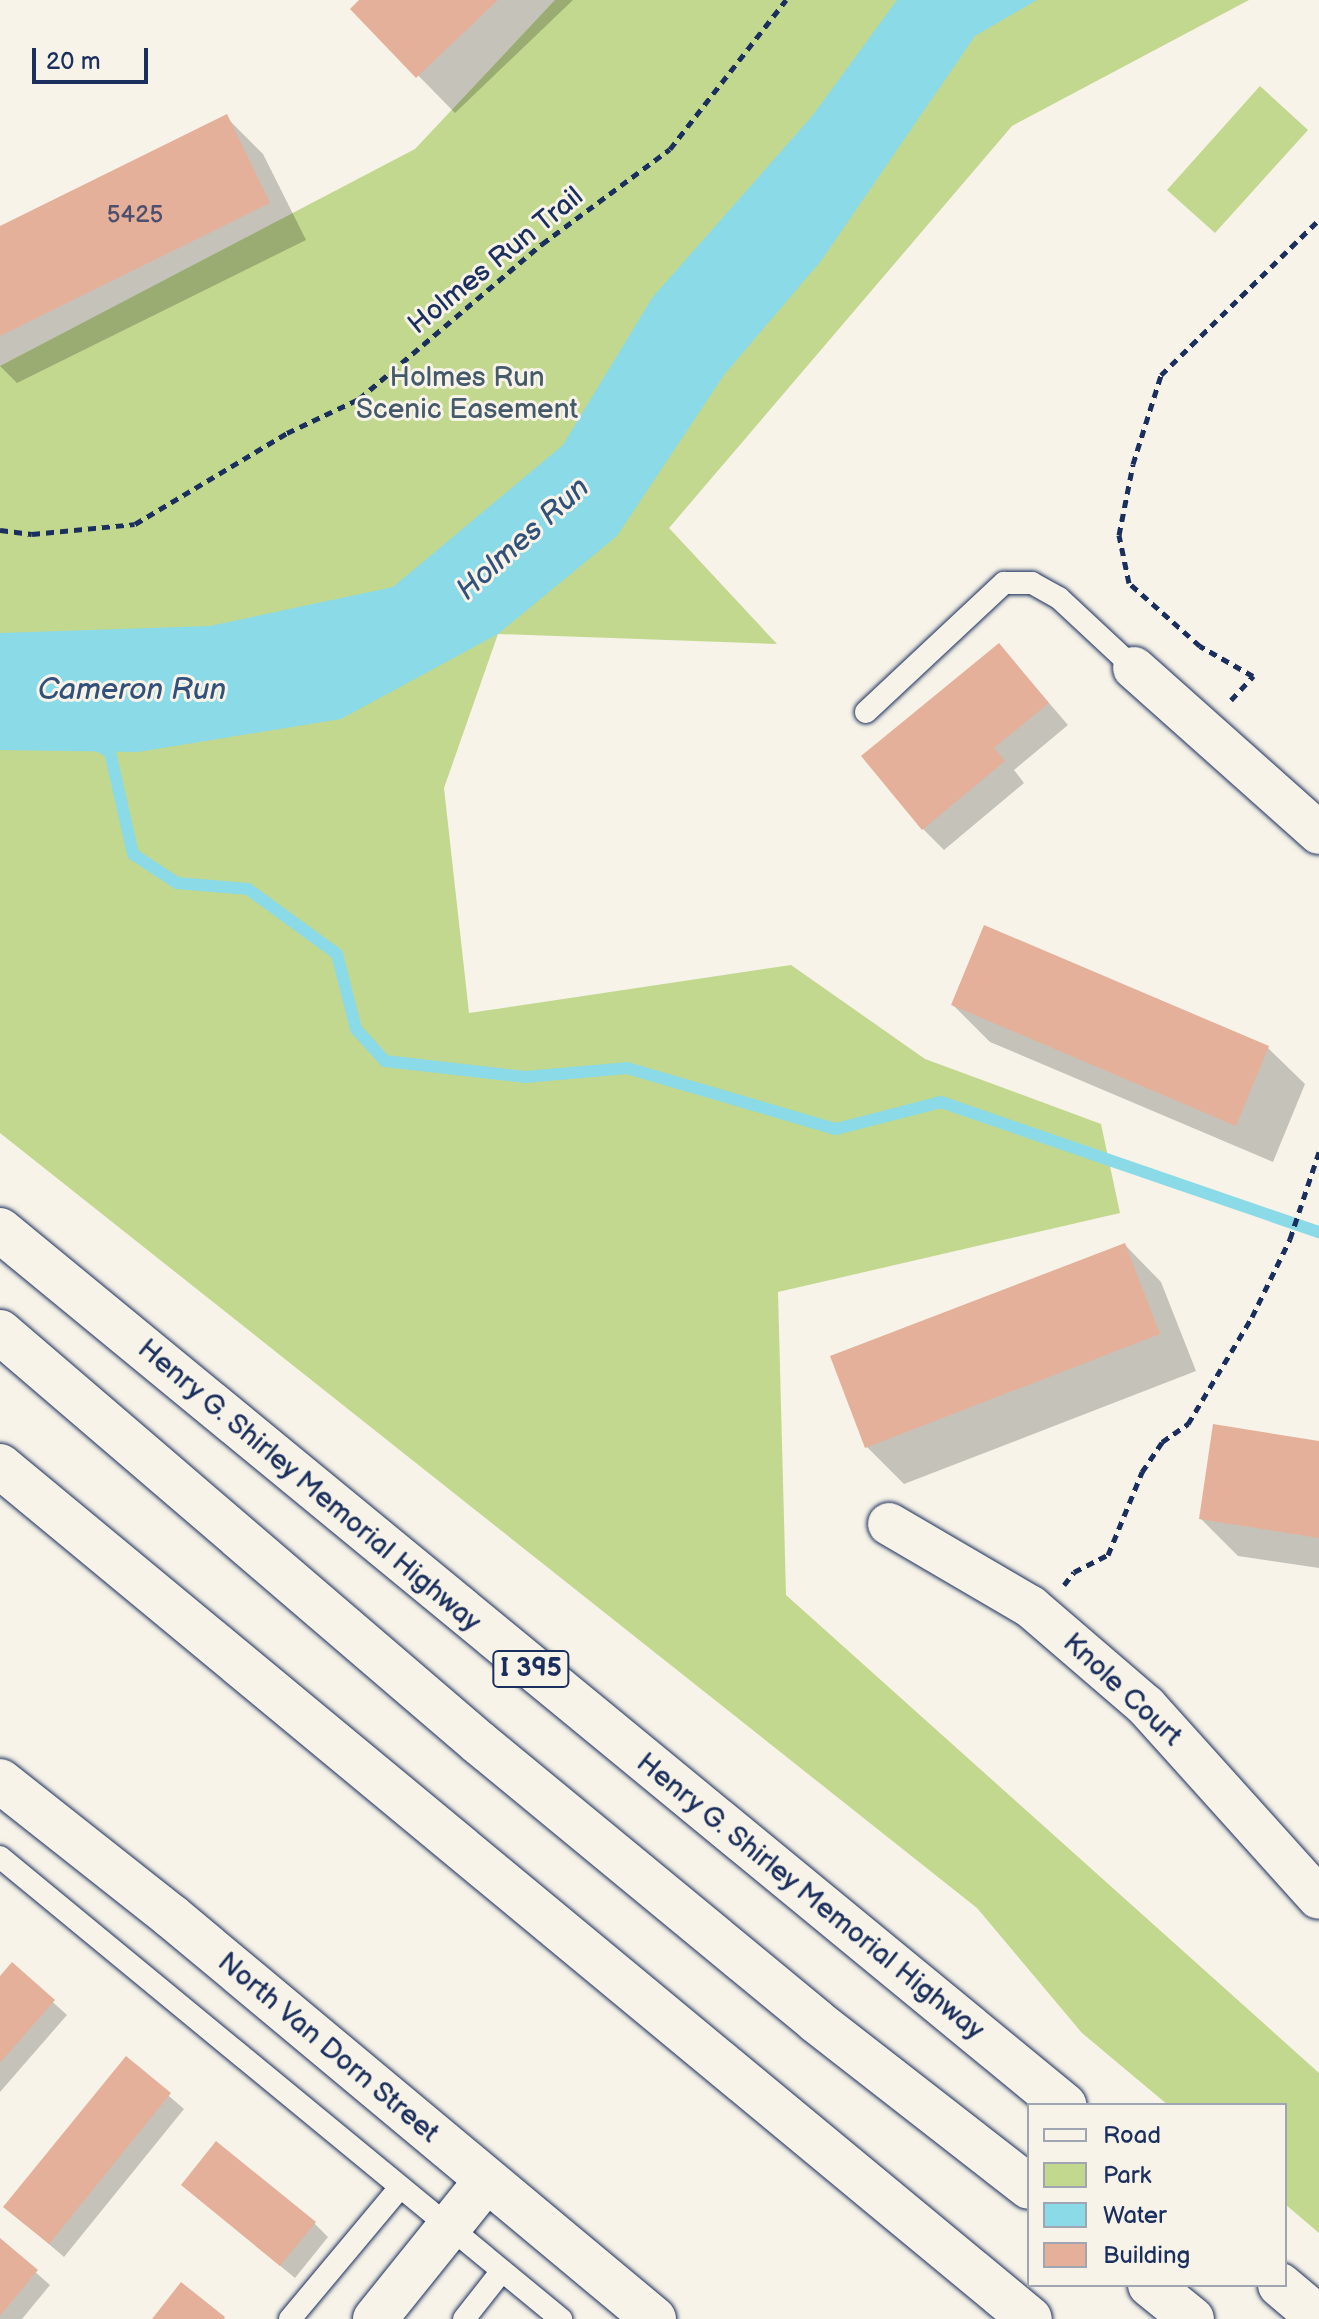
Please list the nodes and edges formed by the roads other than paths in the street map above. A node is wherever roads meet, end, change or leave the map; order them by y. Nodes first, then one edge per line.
1 (1134, 668) joint
2 (866, 712) dead end
3 (1319, 833) edge
4 (0, 1230) edge
5 (0, 1332) edge
6 (0, 1466) edge
7 (889, 1524) dead end
8 (0, 1781) edge
9 (0, 1857) edge
10 (1319, 1898) edge
11 (1062, 2103) edge
12 (486, 2181) junction
13 (1027, 2185) edge
14 (398, 2190) junction
15 (447, 2229) junction
16 (501, 2272) junction
17 (1152, 2287) edge
18 (1282, 2287) edge
19 (1319, 2318) edge
20 (290, 2319) edge
21 (375, 2319) edge
22 (464, 2319) edge
23 (561, 2319) edge
24 (654, 2319) edge
25 (1030, 2319) edge
26 (1192, 2319) edge

1 - 2 lane
1 - 3 street
4 - 11 main road, Henry G. Shirley Memorial Highway / I 395
5 - 13 main road
6 - 25 main road
7 - 10 street, Knole Court
8 - 12 main road, North Van Dorn Street
9 - 14 lane
12 - 15 main road
12 - 24 main road, North Van Dorn Street
14 - 15 lane
14 - 20 lane
15 - 16 lane
15 - 21 main road
16 - 22 lane
16 - 23 lane
17 - 26 main road
18 - 19 main road

